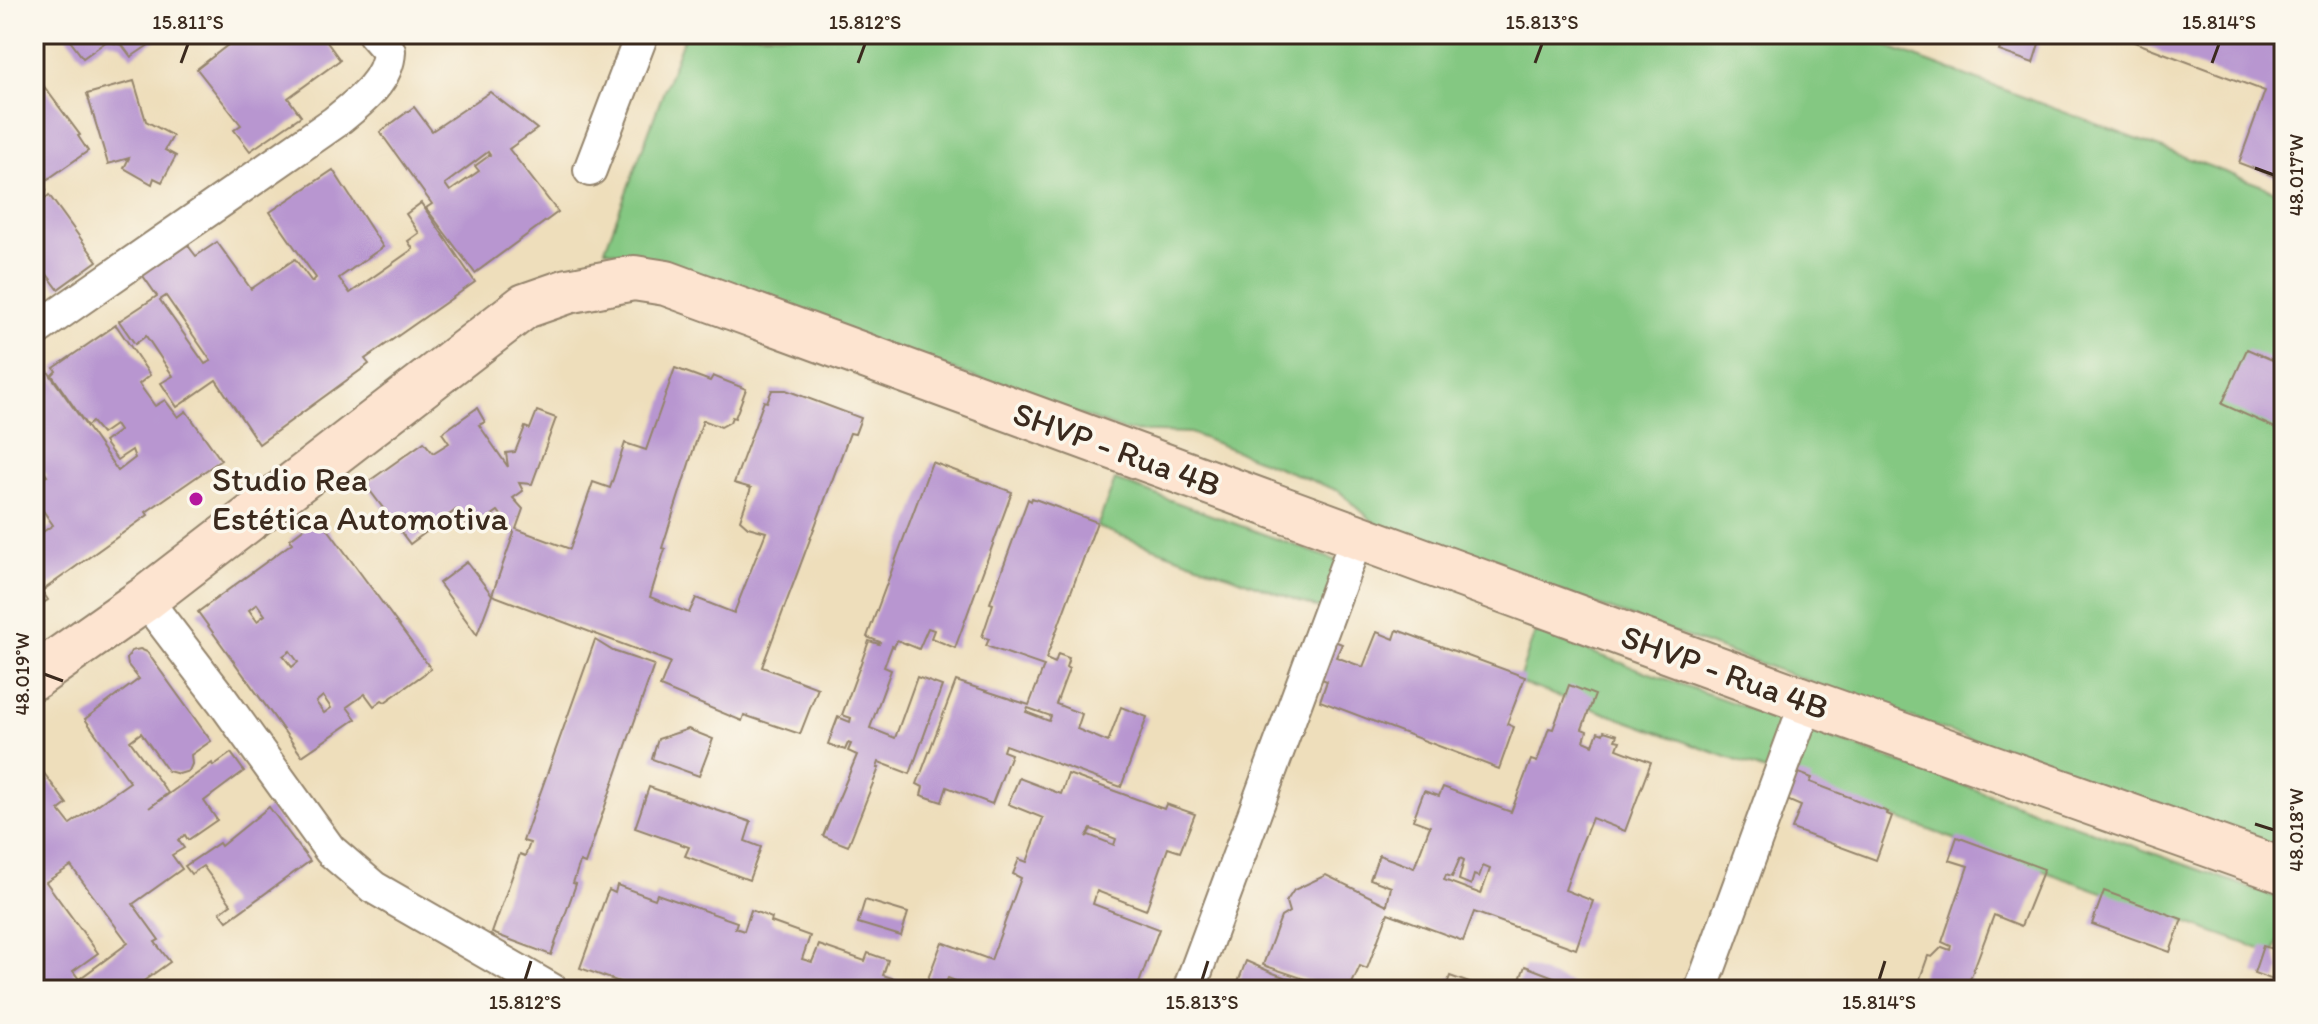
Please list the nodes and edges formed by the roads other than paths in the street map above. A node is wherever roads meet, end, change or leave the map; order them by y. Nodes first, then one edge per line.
1 (374, 34) edge
2 (642, 34) edge
3 (590, 170) dead end
4 (34, 331) edge
5 (1357, 537) junction
6 (145, 599) junction
7 (34, 677) edge
8 (1811, 703) junction
9 (2284, 871) edge
10 (552, 990) edge
11 (1189, 990) edge
12 (1701, 990) edge

1 - 4 street
2 - 3 street
5 - 6 street, SHVP - Rua 4B
5 - 8 street, SHVP - Rua 4B
5 - 11 street
6 - 7 street, SHVP - Rua 4B
6 - 10 street
8 - 9 street, SHVP - Rua 4B
8 - 12 street

